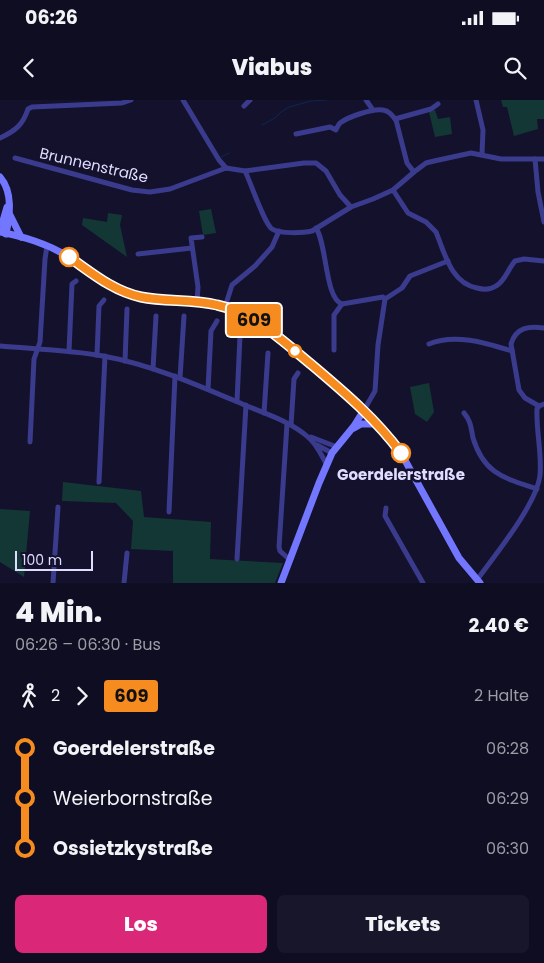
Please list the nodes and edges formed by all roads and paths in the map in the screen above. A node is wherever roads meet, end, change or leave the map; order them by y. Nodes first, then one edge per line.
1 (131, 100) edge
2 (183, 100) edge
3 (250, 100) edge
4 (366, 100) edge
5 (476, 100) edge
6 (122, 101) edge
7 (69, 103) edge
8 (438, 104) dead end
9 (244, 106) dead end
10 (373, 110) junction
11 (395, 119) junction
12 (296, 134) dead end
13 (0, 138) edge
14 (482, 154) junction
15 (15, 158) dead end
16 (535, 159) junction
17 (544, 159) edge
18 (226, 168) junction
19 (245, 171) junction
20 (414, 172) junction
21 (0, 177) edge
22 (393, 190) junction
23 (351, 207) junction
24 (4, 216) edge
25 (544, 222) edge
26 (316, 228) junction
27 (278, 231) junction
28 (2, 232) edge
29 (21, 237) junction
30 (202, 237) dead end
31 (47, 246) junction
32 (192, 248) junction
33 (138, 254) dead end
34 (544, 261) edge
35 (448, 262) junction
36 (76, 281) dead end
37 (385, 299) junction
38 (104, 300) dead end
39 (197, 302) junction
40 (342, 304) junction
41 (225, 307) junction
42 (128, 309) dead end
43 (156, 316) dead end
44 (184, 316) dead end
45 (217, 321) dead end
46 (544, 328) edge
47 (240, 336) dead end
48 (429, 344) dead end
49 (0, 346) edge
50 (38, 348) junction
51 (334, 350) dead end
52 (69, 351) junction
53 (512, 351) junction
54 (268, 353) dead end
55 (97, 355) junction
56 (105, 356) junction
57 (125, 361) junction
58 (153, 369) junction
59 (298, 373) dead end
60 (178, 377) junction
61 (208, 388) junction
62 (352, 399) junction
63 (237, 401) junction
64 (246, 405) junction
65 (541, 405) edge
66 (364, 410) junction
67 (264, 413) junction
68 (464, 413) dead end
69 (356, 414) junction
70 (289, 424) junction
71 (377, 424) junction
72 (350, 431) junction
73 (308, 436) junction
74 (30, 442) dead end
75 (316, 445) junction
76 (335, 450) junction
77 (327, 465) junction
78 (99, 482) dead end
79 (536, 489) junction
80 (58, 507) dead end
81 (386, 508) dead end
82 (168, 512) dead end
83 (127, 553) dead end
84 (237, 559) dead end
85 (290, 560) junction
86 (478, 582) edge
87 (54, 583) edge
88 (124, 583) edge
89 (281, 583) edge
90 (423, 583) edge

1 - 6 street
2 - 18 street
3 - 9 street
4 - 10 street
5 - 14 street
6 - 7 street
7 - 13 street
8 - 11 street
10 - 11 street
10 - 12 street
11 - 20 street
14 - 16 street
14 - 20 street
15 - 18 street, Brunnenstraße
16 - 17 street
16 - 25 street
18 - 19 street, Brunnenstraße
19 - 23 street, Brunnenstraße
19 - 27 street
20 - 22 street
21 - 24 street
22 - 23 street
22 - 35 street
23 - 26 street
24 - 28 street
24 - 29 street
26 - 27 street
26 - 40 street
27 - 41 street
28 - 29 street
29 - 31 street
30 - 32 street
31 - 39 street
31 - 50 street
32 - 33 street
32 - 39 street
34 - 35 street
35 - 37 street
36 - 52 street
37 - 40 street
37 - 66 street
38 - 55 street
39 - 41 street
40 - 51 street
41 - 62 street
42 - 57 street
43 - 58 street
44 - 60 street
45 - 61 street
46 - 53 street
47 - 63 street
48 - 53 street
49 - 50 street
50 - 52 street
50 - 74 street
52 - 55 street
53 - 65 street
54 - 67 street
55 - 56 street
56 - 57 street
56 - 78 street
57 - 58 street
58 - 60 street
59 - 70 street
60 - 61 street
60 - 82 street
61 - 63 street
62 - 66 street
62 - 69 street
63 - 64 street
64 - 67 street
64 - 84 street
65 - 79 street
66 - 69 street
66 - 71 street
66 - 72 street
67 - 70 street
68 - 79 street
69 - 72 street
70 - 73 street
70 - 85 street
71 - 72 street
71 - 86 street
72 - 76 street
73 - 75 street
73 - 76 street
75 - 76 street
75 - 77 street
76 - 77 street
77 - 85 street
79 - 86 street
80 - 87 street
81 - 90 street
83 - 88 street
85 - 89 street

